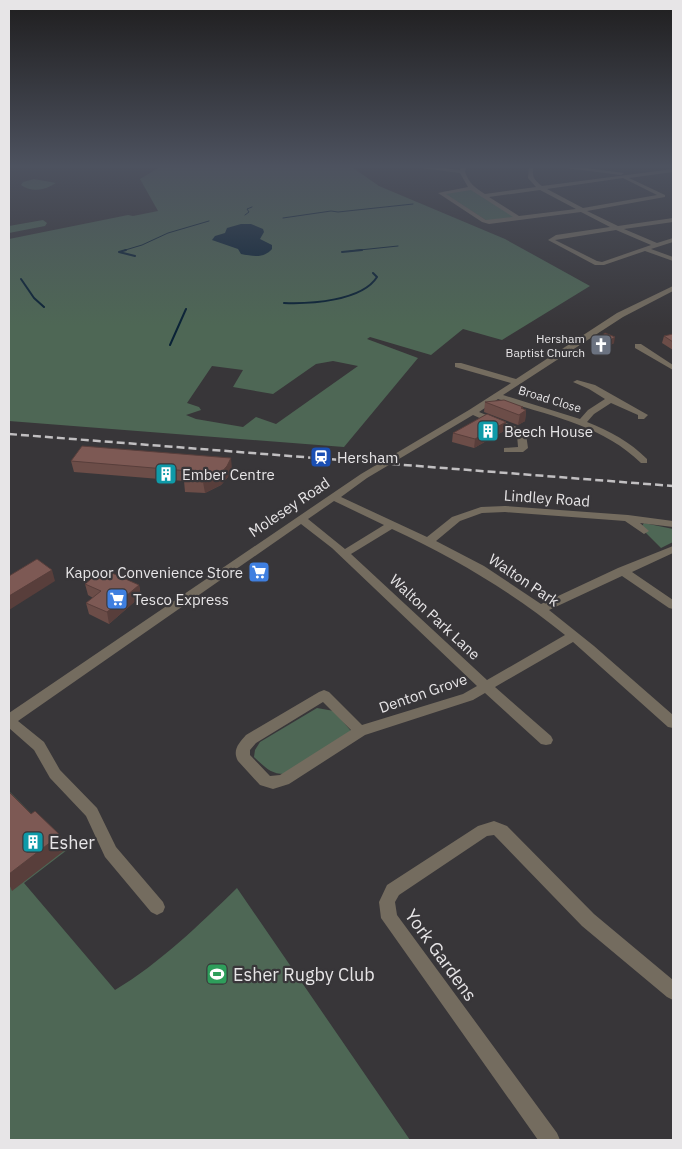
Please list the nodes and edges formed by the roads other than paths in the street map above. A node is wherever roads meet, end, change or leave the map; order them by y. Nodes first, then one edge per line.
1 (481, 219) edge
2 (513, 219) edge
3 (598, 219) edge
4 (673, 220) edge
5 (617, 228) junction
6 (673, 240) edge
7 (655, 245) junction
8 (644, 249) junction
9 (673, 258) edge
10 (673, 288) edge
11 (638, 346) dead end
12 (458, 365) dead end
13 (673, 368) edge
14 (517, 382) junction
15 (577, 382) dead end
16 (497, 396) junction
17 (611, 399) junction
18 (472, 412) junction
19 (641, 417) dead end
20 (583, 422) junction
21 (507, 450) dead end
22 (643, 461) dead end
23 (333, 497) junction
24 (628, 518) junction
25 (301, 519) junction
26 (391, 524) junction
27 (673, 524) edge
28 (644, 531) dead end
29 (428, 542) junction
30 (673, 549) edge
31 (344, 554) junction
32 (622, 571) junction
33 (673, 605) edge
34 (540, 609) junction
35 (573, 636) junction
36 (486, 687) junction
37 (9, 720) edge
38 (673, 723) edge
39 (360, 731) junction
40 (546, 740) dead end
41 (158, 907) dead end
42 (673, 992) edge
43 (550, 1140) edge

1 - 2 street
3 - 5 street
4 - 5 street
5 - 7 street
5 - 8 street
6 - 7 street
7 - 8 street
8 - 9 street
10 - 14 street, Molesey Road
11 - 13 street
12 - 14 street
14 - 16 street, Molesey Road
15 - 17 street
16 - 18 street, Molesey Road
16 - 20 street, Broad Close
17 - 19 street
17 - 20 street
18 - 21 street
18 - 23 street, Molesey Road
20 - 22 street, Broad Close
23 - 25 street, Molesey Road
23 - 26 street, Walton Park
24 - 27 street, Lindley Road
24 - 28 street
24 - 29 street, Lindley Road
25 - 31 street
25 - 37 street, Molesey Road
26 - 29 street, Walton Park
26 - 31 street
29 - 34 street, Walton Park
30 - 32 street
31 - 36 street, Walton Park Lane
32 - 33 street
32 - 34 street
34 - 35 street, Walton Park
35 - 36 street, Denton Grove
35 - 38 street, Walton Park
36 - 39 street, Denton Grove
36 - 40 street, Walton Park Lane
37 - 41 street
39 - 39 street, Denton Grove
42 - 43 street, York Gardens

